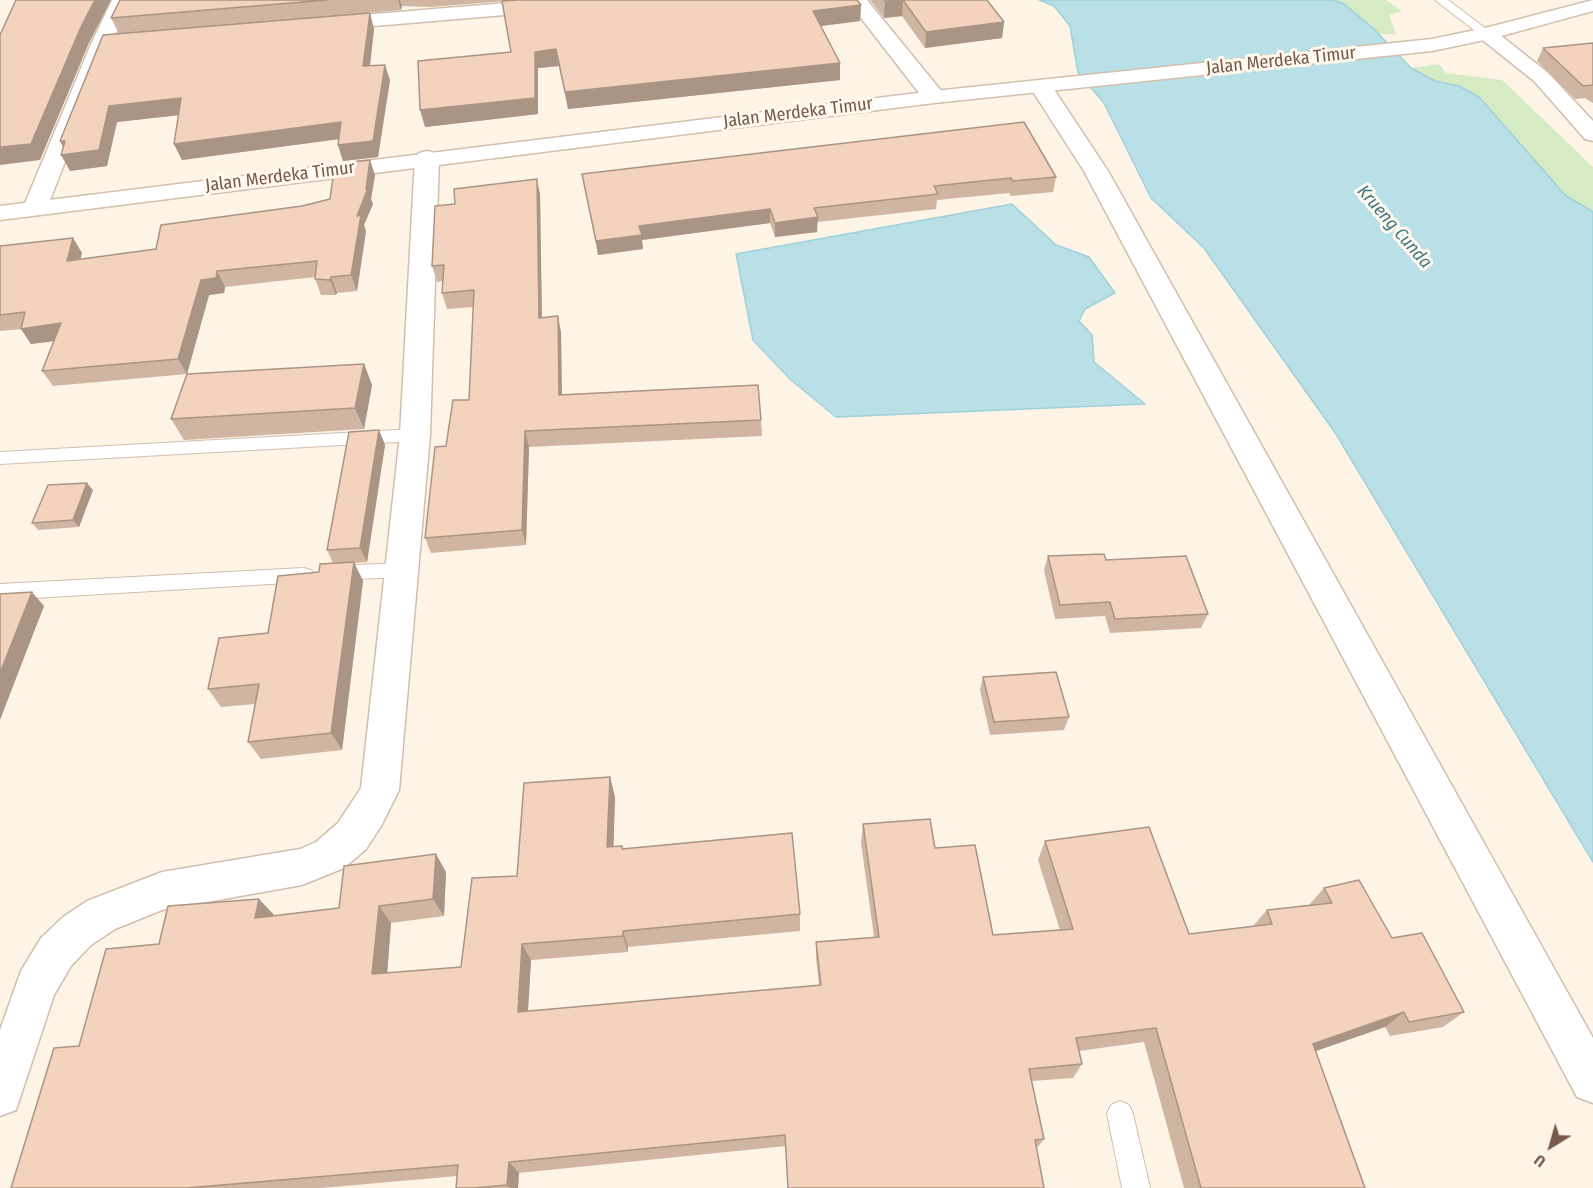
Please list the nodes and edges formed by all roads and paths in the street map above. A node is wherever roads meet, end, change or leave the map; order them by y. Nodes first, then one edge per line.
1 (122, 0) edge
2 (610, 0) edge
3 (857, 0) edge
4 (1441, 0) edge
5 (1593, 6) edge
6 (302, 26) edge
7 (1487, 34) junction
8 (124, 42) edge
9 (100, 44) junction
10 (1053, 86) junction
11 (934, 97) junction
12 (1593, 134) edge
13 (427, 159) junction
14 (35, 208) junction
15 (0, 213) edge
16 (415, 435) junction
17 (0, 458) edge
18 (400, 570) junction
19 (0, 592) edge
20 (1593, 1081) edge
21 (0, 1094) edge
22 (1120, 1114) dead end
23 (1136, 1188) edge

1 - 9 street
2 - 6 street
3 - 11 street
4 - 7 lane
5 - 7 street, Jalan Merdeka Timur
7 - 10 street, Jalan Merdeka Timur
7 - 12 street
8 - 9 street
9 - 14 street
10 - 11 street, Jalan Merdeka Timur
10 - 20 street
11 - 13 street, Jalan Merdeka Timur
13 - 14 street, Jalan Merdeka Timur
13 - 16 street
14 - 15 street, Jalan Merdeka Timur
16 - 17 lane
16 - 18 street
18 - 19 lane
18 - 21 street
22 - 23 lane

